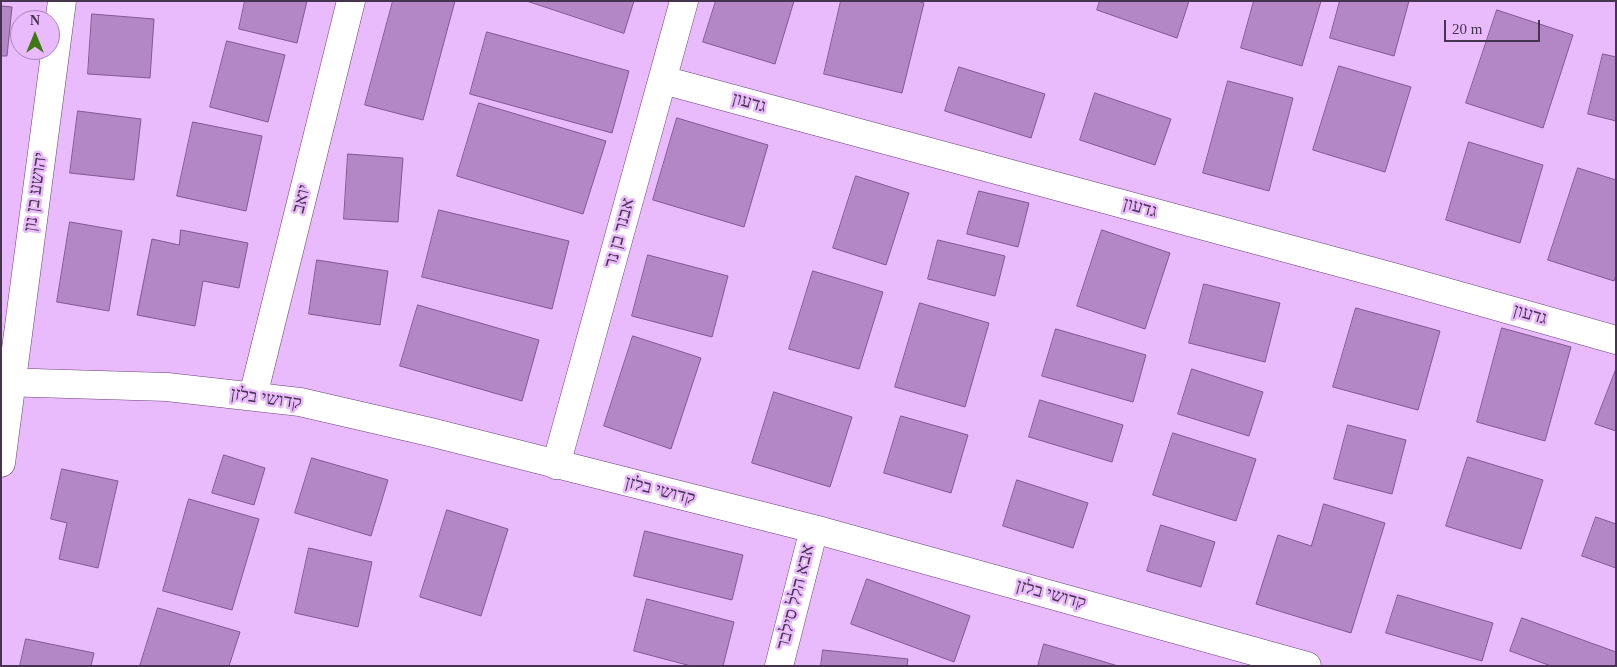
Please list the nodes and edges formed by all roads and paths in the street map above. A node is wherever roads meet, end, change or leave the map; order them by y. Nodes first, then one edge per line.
1 (62, 1) edge
2 (351, 1) edge
3 (684, 1) edge
4 (663, 80) junction
5 (1616, 340) edge
6 (6, 382) edge
7 (253, 396) junction
8 (1, 463) edge
9 (556, 465) junction
10 (814, 529) junction
11 (1242, 657) edge
12 (779, 666) edge
13 (1307, 666) edge

1 - 6 street, יהושע בן נון
2 - 7 street, יואב
3 - 4 street, אבנר בן נר
4 - 5 street, גדעון
4 - 9 street, אבנר בן נר
6 - 7 street, קדושי בלזן
6 - 8 street, יהושע בן נון
7 - 9 street, קדושי בלזן
9 - 10 street, קדושי בלזן
10 - 11 street, קדושי בלזן
10 - 12 street, אבא הלל סילבר
11 - 13 street, קדושי בלזן

